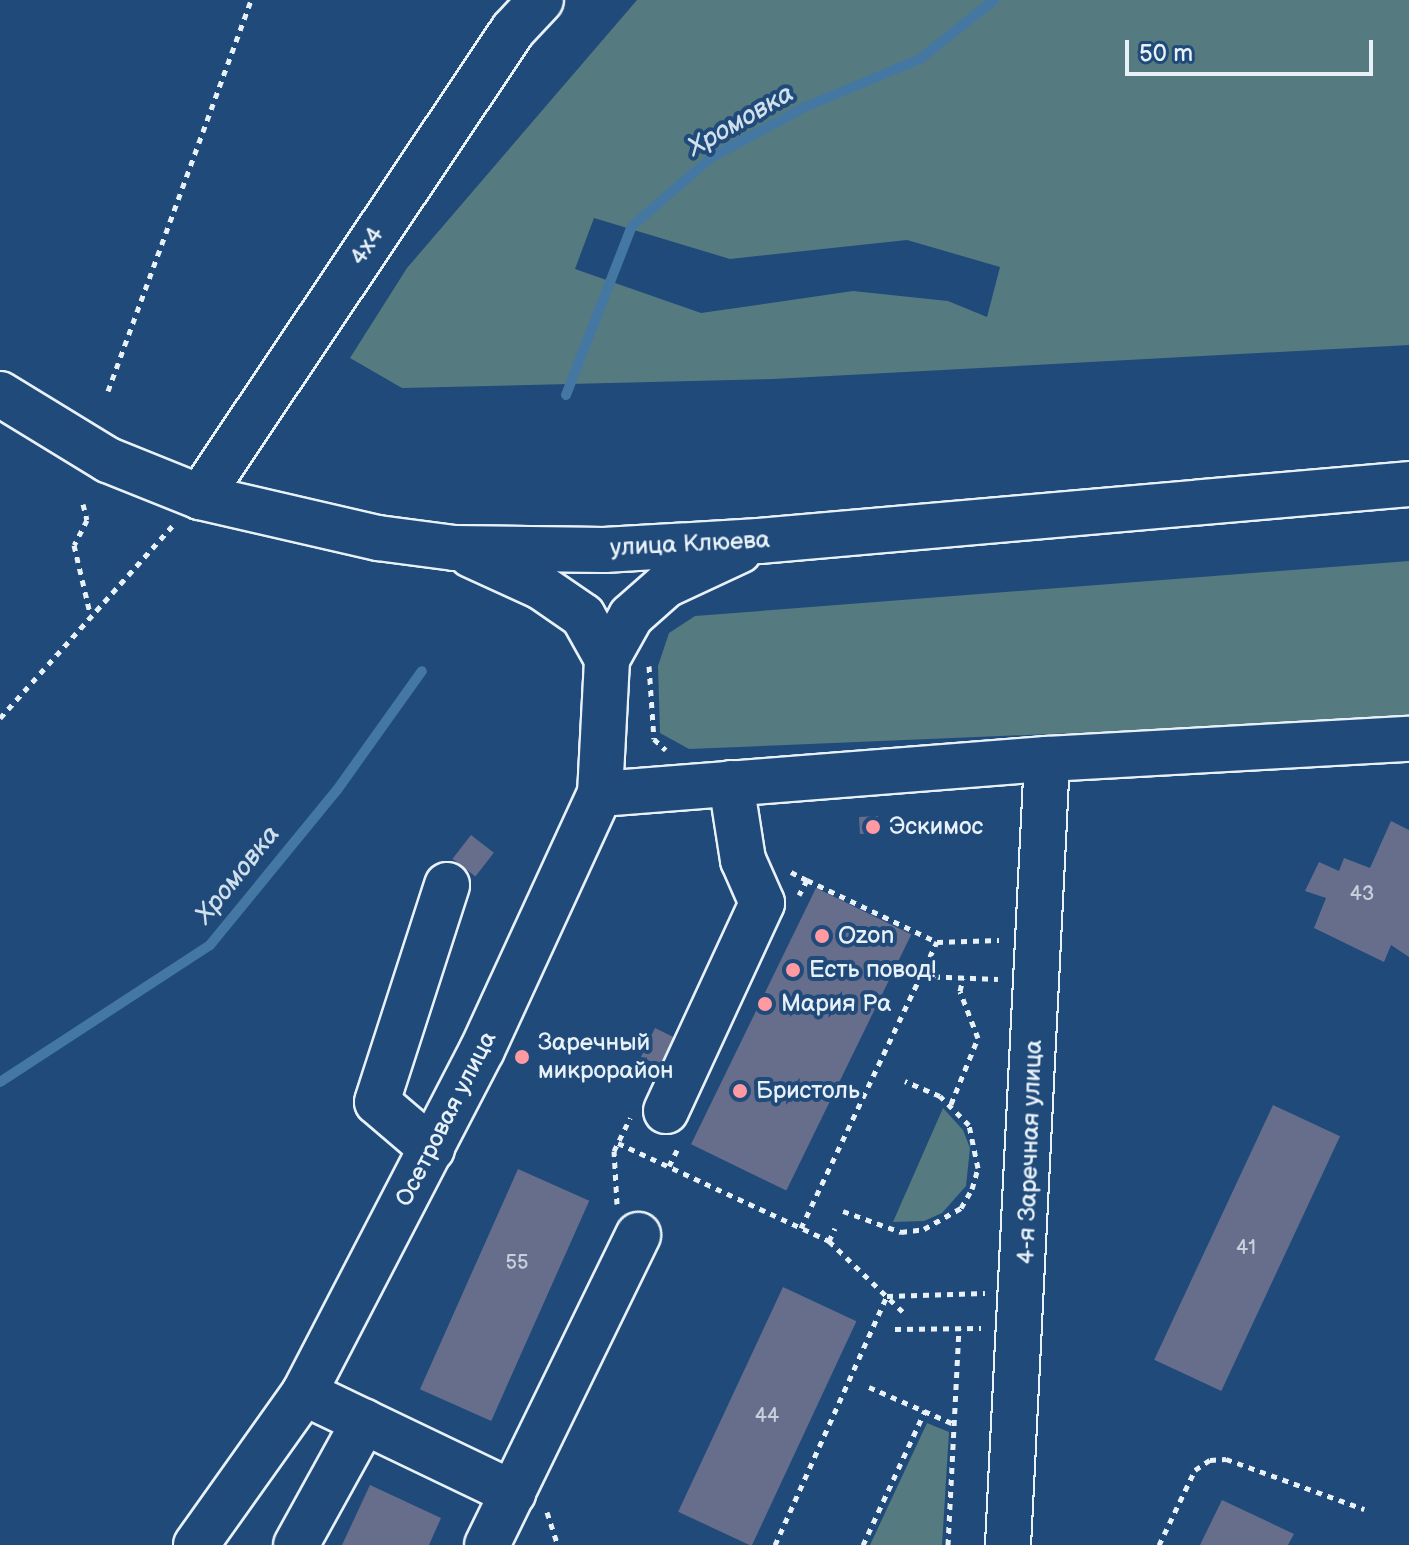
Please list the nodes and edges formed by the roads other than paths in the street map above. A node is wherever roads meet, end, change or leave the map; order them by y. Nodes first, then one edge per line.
1 (541, 0) edge
2 (0, 394) edge
3 (1409, 484) edge
4 (200, 497) junction
5 (759, 541) junction
6 (454, 548) junction
7 (607, 659) junction
8 (1409, 739) edge
9 (1047, 759) junction
10 (731, 783) junction
11 (600, 794) junction
12 (447, 885) dead end
13 (666, 1111) dead end
14 (432, 1149) junction
15 (638, 1235) dead end
16 (304, 1393) junction
17 (364, 1422) junction
18 (513, 1493) junction
19 (196, 1545) edge
20 (296, 1545) edge
21 (487, 1545) edge
22 (1008, 1545) edge

1 - 4 street, 4x4
2 - 4 street, улица Клюева
3 - 5 street, улица Клюева
4 - 6 street, улица Клюева
5 - 6 street, улица Клюева
5 - 7 street
6 - 7 street
7 - 11 street, Осетровая улица
8 - 9 street
9 - 10 street
9 - 22 street, 4-я Заречная улица
10 - 11 street
10 - 13 street
11 - 14 street, Осетровая улица
12 - 14 street
14 - 16 street, Осетровая улица
15 - 18 street
16 - 17 street
16 - 19 street, Осетровая улица
17 - 18 street
17 - 20 street
18 - 21 street

